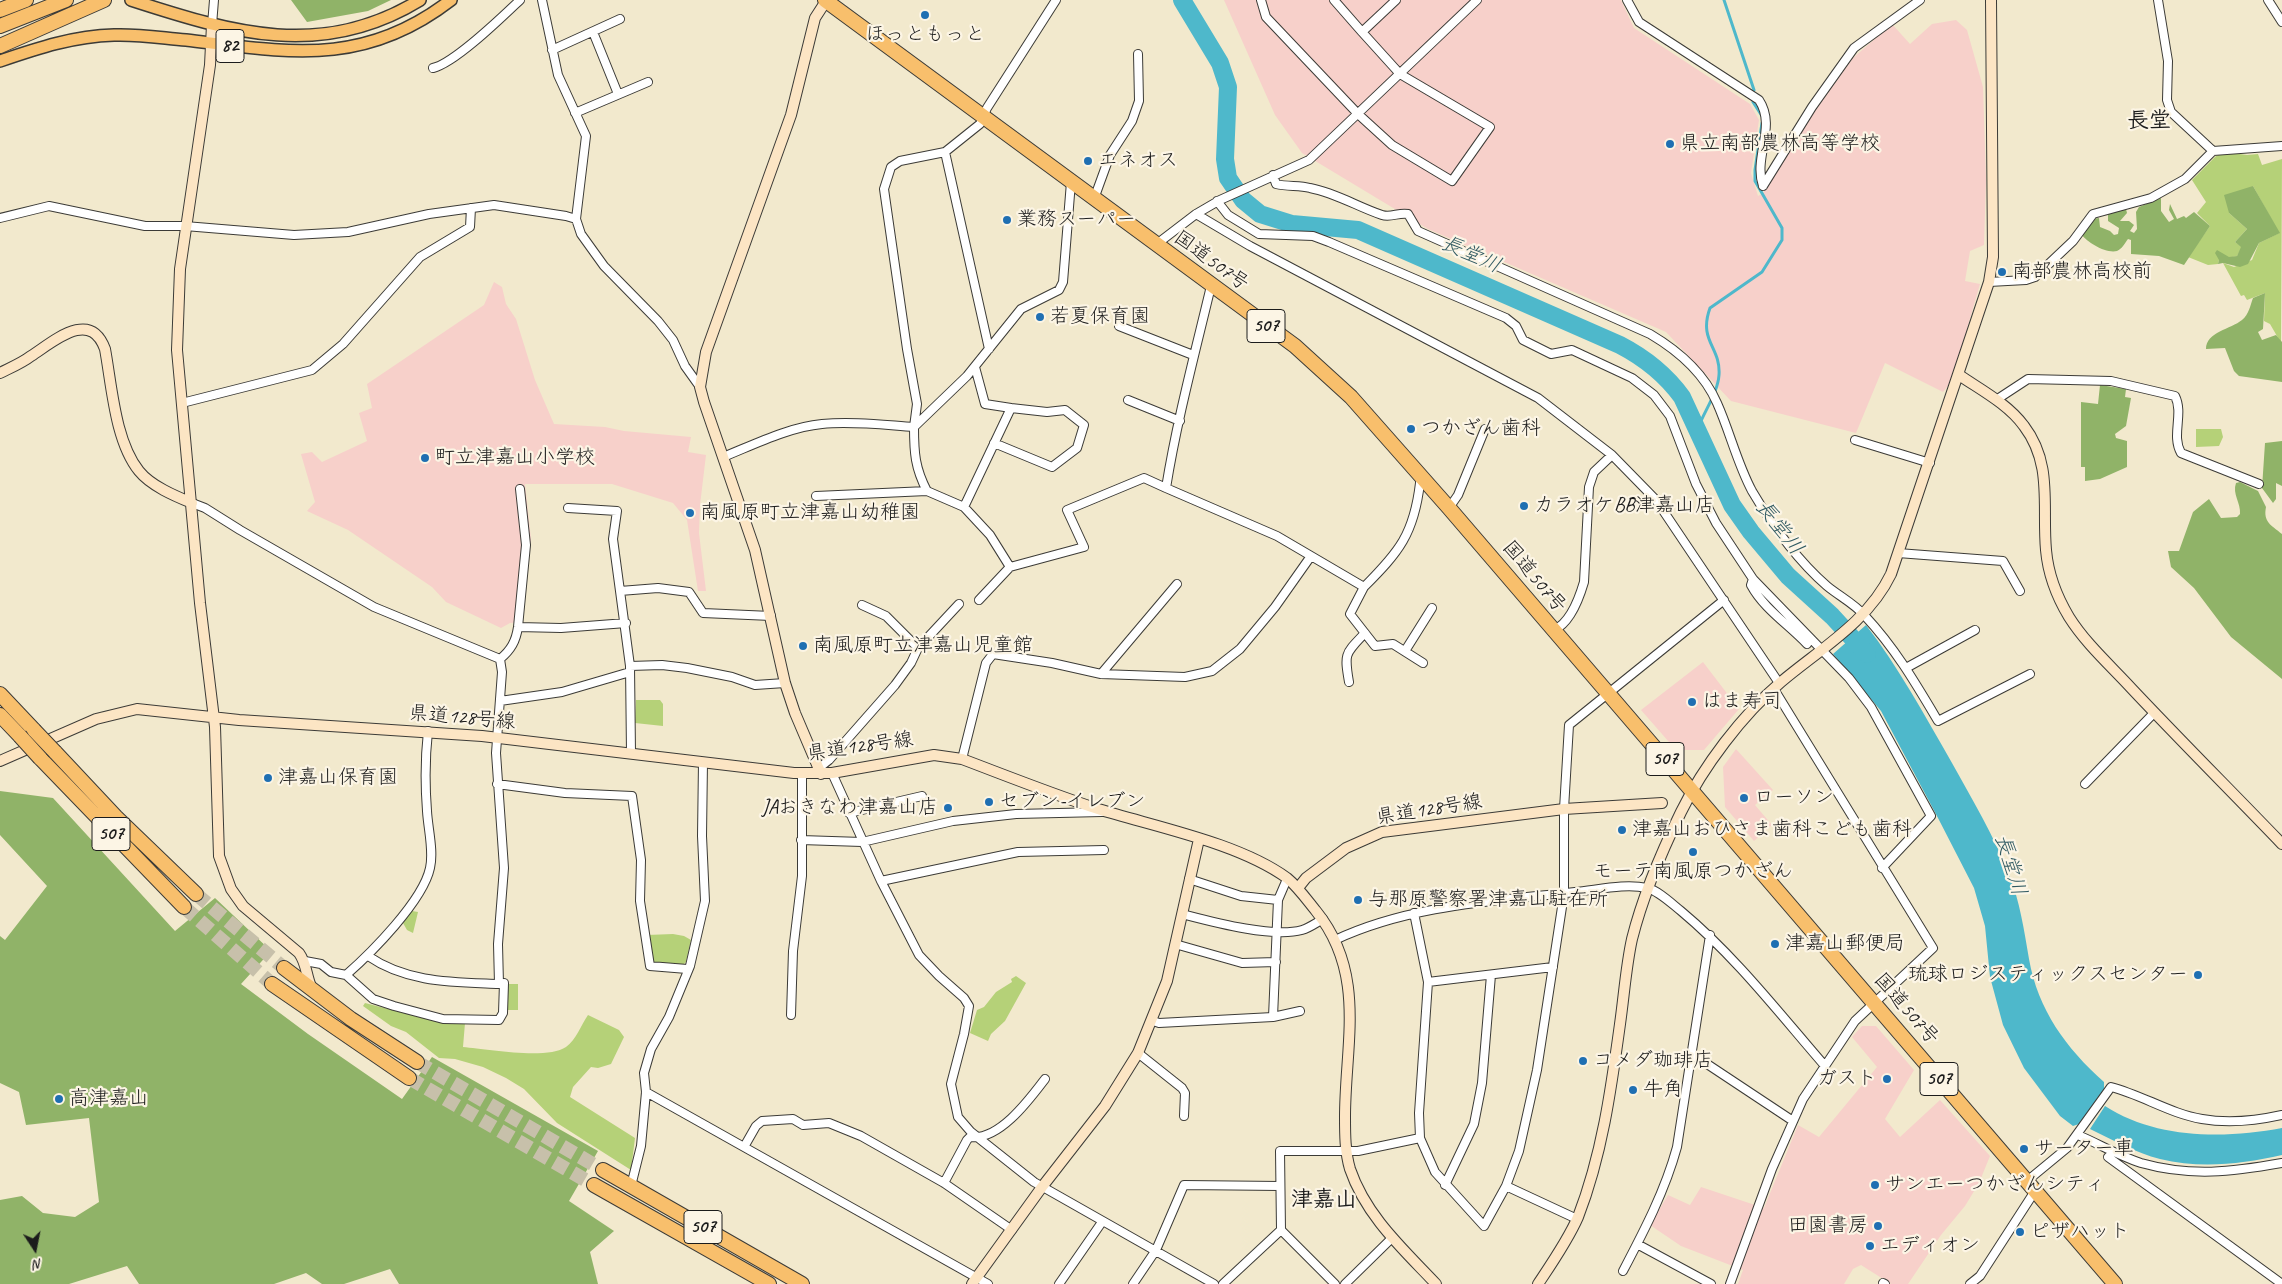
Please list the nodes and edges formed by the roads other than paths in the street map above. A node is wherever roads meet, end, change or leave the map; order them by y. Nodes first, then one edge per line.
1 (26, 0) edge
2 (66, 0) edge
3 (104, 0) edge
4 (131, 0) edge
5 (214, 0) edge
6 (420, 0) edge
7 (451, 0) edge
8 (520, 0) edge
9 (542, 0) edge
10 (826, 0) edge
11 (1056, 0) edge
12 (1261, 0) edge
13 (1334, 0) edge
14 (1396, 0) edge
15 (1477, 0) edge
16 (1627, 0) edge
17 (1920, 0) edge
18 (1991, 0) edge
19 (2158, 0) edge
20 (2268, 0) edge
21 (0, 10) edge
22 (620, 19) dead end
23 (2282, 22) edge
24 (212, 24) junction
25 (0, 26) edge
26 (593, 32) junction
27 (1362, 32) junction
28 (211, 43) junction
29 (0, 46) edge
30 (552, 50) junction
31 (1138, 54) dead end
32 (0, 61) edge
33 (433, 68) dead end
34 (1400, 74) junction
35 (648, 82) dead end
36 (618, 94) junction
37 (575, 113) junction
38 (1358, 114) junction
39 (982, 116) junction
40 (2282, 146) edge
41 (2213, 151) junction
42 (945, 152) junction
43 (1270, 176) junction
44 (1071, 182) junction
45 (1094, 199) junction
46 (1219, 201) junction
47 (471, 208) junction
48 (1196, 214) junction
49 (0, 218) edge
50 (576, 219) junction
51 (185, 226) junction
52 (1158, 246) junction
53 (1989, 282) junction
54 (1211, 286) junction
55 (1119, 326) dead end
56 (989, 349) junction
57 (1193, 355) junction
58 (975, 367) junction
59 (0, 373) edge
60 (1959, 375) junction
61 (700, 387) junction
62 (1128, 400) dead end
63 (1996, 400) junction
64 (182, 403) junction
65 (1011, 408) junction
66 (1180, 421) junction
67 (914, 427) junction
68 (1486, 429) dead end
69 (1855, 440) dead end
70 (994, 443) junction
71 (1612, 454) junction
72 (723, 457) junction
73 (1930, 463) junction
74 (1424, 479) junction
75 (2259, 484) dead end
76 (1166, 488) junction
77 (520, 489) dead end
78 (927, 491) junction
79 (816, 496) dead end
80 (192, 503) junction
81 (964, 507) junction
82 (568, 508) dead end
83 (1449, 508) junction
84 (1898, 553) junction
85 (1311, 556) junction
86 (1010, 567) junction
87 (1753, 579) junction
88 (1177, 584) dead end
89 (1364, 587) junction
90 (620, 591) junction
91 (2020, 591) dead end
92 (979, 600) dead end
93 (1724, 600) junction
94 (960, 604) dead end
95 (862, 605) dead end
96 (1432, 608) dead end
97 (1780, 608) junction
98 (1774, 615) junction
99 (771, 616) junction
100 (1861, 616) junction
101 (626, 623) junction
102 (518, 627) junction
103 (1554, 630) junction
104 (1975, 630) dead end
105 (1365, 633) junction
106 (1806, 644) dead end
107 (918, 648) junction
108 (1824, 649) junction
109 (1405, 651) junction
110 (500, 660) junction
111 (1423, 663) dead end
112 (1906, 668) junction
113 (630, 669) junction
114 (1101, 674) junction
115 (2030, 674) dead end
116 (1350, 682) dead end
117 (785, 683) junction
118 (1776, 686) junction
119 (0, 694) edge
120 (1608, 694) junction
121 (500, 701) junction
122 (2154, 713) junction
123 (0, 715) edge
124 (214, 716) junction
125 (428, 731) junction
126 (496, 737) junction
127 (632, 753) junction
128 (962, 759) junction
129 (0, 761) edge
130 (703, 762) junction
131 (820, 771) junction
132 (802, 773) junction
133 (832, 773) junction
134 (498, 784) junction
135 (2085, 784) dead end
136 (1692, 791) junction
137 (922, 796) dead end
138 (1662, 804) dead end
139 (1564, 809) junction
140 (1109, 812) junction
141 (849, 813) junction
142 (801, 840) junction
143 (1199, 840) junction
144 (862, 842) junction
145 (2282, 844) edge
146 (1104, 850) dead end
147 (1882, 868) junction
148 (1287, 878) junction
149 (1189, 879) junction
150 (881, 882) junction
151 (1298, 888) junction
152 (1647, 888) junction
153 (196, 894) tunnel mouth
154 (1564, 894) junction
155 (1278, 900) junction
156 (184, 907) tunnel mouth
157 (1414, 913) junction
158 (1182, 914) junction
159 (1323, 919) junction
160 (1278, 931) junction
161 (1710, 935) junction
162 (1335, 940) junction
163 (1175, 944) junction
164 (368, 956) junction
165 (305, 961) junction
166 (1276, 962) junction
167 (1553, 967) junction
168 (284, 968) tunnel mouth
169 (687, 969) junction
170 (346, 975) junction
171 (1491, 975) junction
172 (1428, 982) junction
173 (504, 983) dead end
174 (272, 984) tunnel mouth
175 (313, 990) junction
176 (1874, 1004) junction
177 (1300, 1011) dead end
178 (790, 1015) dead end
179 (1273, 1016) junction
180 (1153, 1021) junction
181 (1138, 1053) junction
182 (1692, 1054) junction
183 (417, 1062) tunnel mouth
184 (1825, 1066) junction
185 (409, 1078) tunnel mouth
186 (1045, 1079) dead end
187 (646, 1092) junction
188 (2282, 1115) edge
189 (1184, 1116) dead end
190 (1793, 1121) junction
191 (2080, 1132) junction
192 (977, 1138) junction
193 (1420, 1138) junction
194 (744, 1146) junction
195 (1346, 1151) junction
196 (2108, 1158) dead end
197 (2282, 1163) edge
198 (603, 1170) tunnel mouth
199 (944, 1183) junction
200 (594, 1185) tunnel mouth
201 (1445, 1185) junction
202 (631, 1186) junction
203 (1280, 1186) junction
204 (1506, 1186) junction
205 (2031, 1186) junction
206 (1042, 1187) junction
207 (1577, 1219) junction
208 (1102, 1222) junction
209 (1012, 1230) junction
210 (1281, 1230) junction
211 (1392, 1238) junction
212 (1637, 1244) junction
213 (1156, 1250) junction
214 (1622, 1272) dead end
215 (974, 1281) edge
216 (768, 1284) edge
217 (802, 1284) edge
218 (988, 1284) edge
219 (1059, 1284) edge
220 (1133, 1284) edge
221 (1214, 1284) edge
222 (1223, 1284) edge
223 (1335, 1284) edge
224 (1345, 1284) edge
225 (1436, 1284) edge
226 (1538, 1284) edge
227 (1711, 1284) edge
228 (1730, 1284) edge
229 (1970, 1284) edge
230 (2115, 1284) edge
231 (2282, 1284) edge

1 - 21 highway
2 - 25 highway
3 - 29 highway
4 - 24 main road, 82
5 - 24 street
6 - 24 main road, 82
7 - 28 main road, 82
8 - 33 street
9 - 30 street
10 - 39 highway, 国道507号 / 507
10 - 61 street
11 - 39 street
12 - 38 street
13 - 27 street
14 - 27 street
15 - 34 street
16 - 17 street
18 - 53 street
19 - 41 street
20 - 23 street
22 - 26 street
24 - 28 street
26 - 30 street
26 - 36 street
27 - 34 street
28 - 32 main road, 82
28 - 51 street
30 - 37 street
31 - 45 street
34 - 38 street
34 - 38 street
35 - 36 street
36 - 37 street
37 - 50 street
38 - 43 street
39 - 42 street
39 - 44 highway, 国道507号 / 507
40 - 41 street
41 - 53 street
42 - 56 street
42 - 67 street
43 - 46 street
43 - 100 street
44 - 45 highway, 国道507号 / 507
44 - 56 street
45 - 52 highway, 国道507号 / 507
46 - 48 street
46 - 87 street
47 - 50 street
47 - 51 street
47 - 64 street
48 - 52 street
48 - 71 street
49 - 51 street
50 - 61 street
51 - 64 street
52 - 54 highway, 国道507号 / 507
53 - 60 street
54 - 57 street
54 - 74 highway, 国道507号 / 507
55 - 57 street
56 - 58 street
57 - 66 street
58 - 65 street
58 - 67 street
59 - 80 street
60 - 63 street
60 - 73 street
61 - 72 street
62 - 66 street
63 - 75 street
63 - 122 street
64 - 80 street
65 - 70 street
65 - 70 street
66 - 76 street
67 - 72 street
67 - 78 street
68 - 83 street
69 - 73 street
70 - 81 street
71 - 93 street
71 - 103 street
72 - 99 street
73 - 84 street
74 - 83 highway, 国道507号 / 507
74 - 89 street
76 - 85 street
76 - 86 street
77 - 102 street
78 - 79 street
78 - 81 street
80 - 110 street
80 - 124 street
81 - 86 street
82 - 90 street
83 - 103 highway, 国道507号 / 507
84 - 91 street
84 - 100 street
85 - 89 street
85 - 114 street
86 - 92 street
87 - 97 street
87 - 98 street
88 - 114 street
89 - 105 street
90 - 99 street
90 - 101 street
93 - 118 street
93 - 120 street
94 - 107 street
95 - 107 street
96 - 109 street
97 - 98 street
97 - 108 street
98 - 106 street
99 - 117 street
100 - 108 street
100 - 112 street
101 - 102 street
101 - 113 street
102 - 110 street
103 - 120 highway, 国道507号 / 507
104 - 112 street
105 - 109 street
105 - 116 street
107 - 131 street
108 - 118 street
108 - 147 street
109 - 111 street
110 - 121 street
112 - 115 street
113 - 117 street
113 - 121 street
113 - 127 street
114 - 128 street
117 - 131 street
118 - 136 street
118 - 147 street
119 - 153 highway, 507, bridge
120 - 136 highway, 国道507号 / 507
120 - 139 street
121 - 126 street
122 - 135 street
122 - 145 street
123 - 156 highway, 507, bridge
124 - 125 street, 県道128号線
124 - 129 street, 県道128号線
124 - 165 street
125 - 126 street, 県道128号線
125 - 164 street
126 - 127 street, 県道128号線
126 - 134 street
127 - 130 street, 県道128号線
128 - 133 street, 県道128号線
128 - 140 street, 県道128号線
130 - 132 street, 県道128号線
130 - 169 street
131 - 132 street, 県道128号線
131 - 133 street, 県道128号線
132 - 142 street
133 - 141 street
134 - 164 street
134 - 169 street
136 - 152 street
136 - 176 highway, 国道507号 / 507
137 - 141 street
138 - 139 street, 県道128号線
139 - 151 street, 県道128号線
139 - 154 street
140 - 143 street, 県道128号線
140 - 144 street
141 - 144 street
142 - 144 street
142 - 178 street
143 - 148 street, 県道128号線
143 - 149 street
144 - 150 street
146 - 150 street
147 - 176 street
148 - 151 street, 県道128号線
148 - 155 street
149 - 155 street
149 - 158 street
150 - 192 street
151 - 159 street
152 - 154 street
152 - 161 street
152 - 207 street
154 - 157 street
154 - 167 street
155 - 160 street
157 - 162 street
157 - 172 street
158 - 160 street
158 - 163 street
159 - 160 street
159 - 162 street
160 - 166 street
161 - 182 street
161 - 184 street
162 - 195 street
163 - 166 street
163 - 180 street
164 - 170 street
165 - 170 street
165 - 175 street
166 - 179 street
167 - 171 street
167 - 204 street
168 - 175 highway
169 - 187 street
170 - 173 street
171 - 172 street
171 - 201 street
172 - 193 street
174 - 185 highway
175 - 183 highway
176 - 184 street
176 - 205 highway, 国道507号 / 507
177 - 179 street
179 - 180 street
180 - 181 street
181 - 189 street
181 - 206 street
182 - 190 street
182 - 212 street
184 - 190 street
186 - 192 street
187 - 194 street
187 - 202 street
188 - 191 street
190 - 228 street
191 - 197 street
191 - 205 street
192 - 199 street
192 - 206 street
193 - 195 street
193 - 201 street
194 - 199 street
194 - 215 street
195 - 203 street
195 - 211 street
196 - 231 street
198 - 202 highway, 507
199 - 209 street
200 - 216 highway, 507
201 - 204 street
202 - 217 highway, 507
203 - 210 street
203 - 213 street
204 - 207 street
205 - 229 street
205 - 230 highway, 国道507号 / 507
206 - 208 street
206 - 209 street
207 - 226 street
208 - 213 street
208 - 219 street
209 - 215 street
210 - 222 street
210 - 223 street
211 - 224 street
211 - 225 street
212 - 214 street
212 - 227 street
213 - 220 street
213 - 221 street
215 - 218 street

